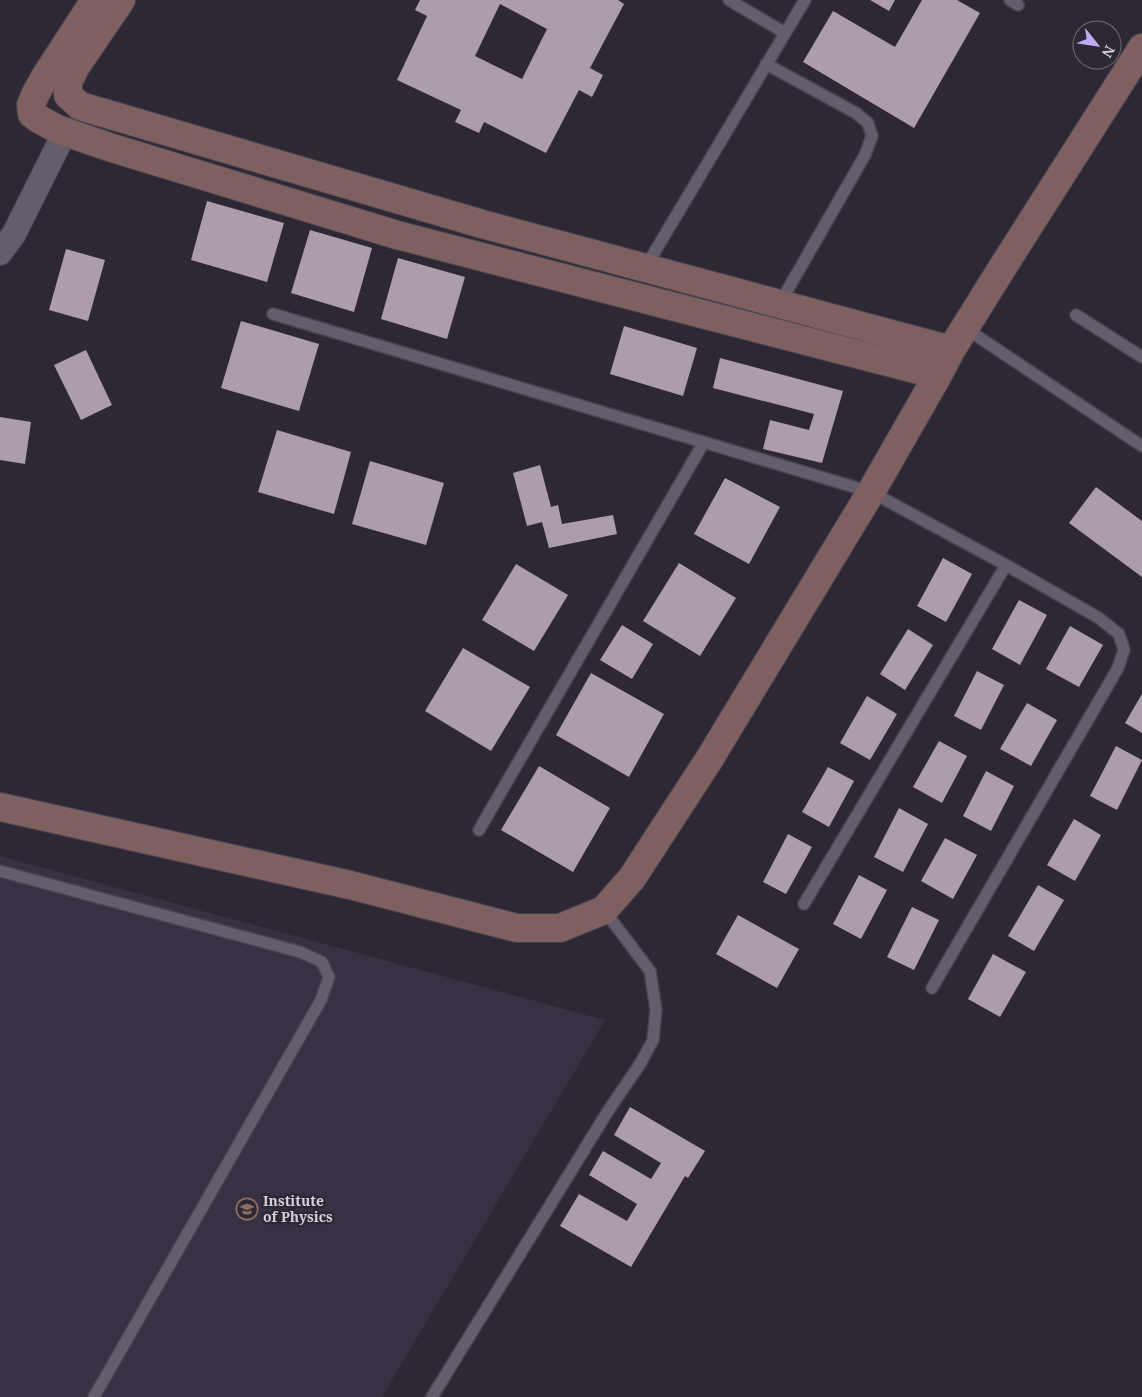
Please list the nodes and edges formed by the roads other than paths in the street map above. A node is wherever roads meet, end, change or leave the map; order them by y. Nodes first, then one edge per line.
1 (95, 0) edge
2 (121, 0) edge
3 (729, 0) edge
4 (805, 0) edge
5 (785, 33) junction
6 (1142, 48) edge
7 (766, 64) junction
8 (65, 132) junction
9 (0, 253) edge
10 (645, 268) junction
11 (779, 304) junction
12 (273, 314) dead end
13 (1076, 315) dead end
14 (958, 339) junction
15 (1142, 357) edge
16 (938, 375) junction
17 (704, 442) junction
18 (1142, 446) edge
19 (871, 492) junction
20 (1006, 565) junction
21 (0, 807) edge
22 (480, 830) dead end
23 (0, 871) edge
24 (804, 904) dead end
25 (604, 910) junction
26 (932, 988) dead end
27 (94, 1397) edge
28 (432, 1397) edge

1 - 8 street
2 - 10 street
3 - 5 lane
4 - 5 lane
5 - 7 lane
6 - 14 street
7 - 10 lane
7 - 11 lane
8 - 9 street
8 - 16 street
10 - 11 street
11 - 14 street
12 - 17 lane
13 - 15 lane
14 - 16 street
14 - 18 lane
16 - 19 street
17 - 19 lane
17 - 22 lane
19 - 20 lane
19 - 25 street
20 - 24 lane
20 - 26 lane
21 - 25 street
23 - 27 lane
25 - 28 lane

